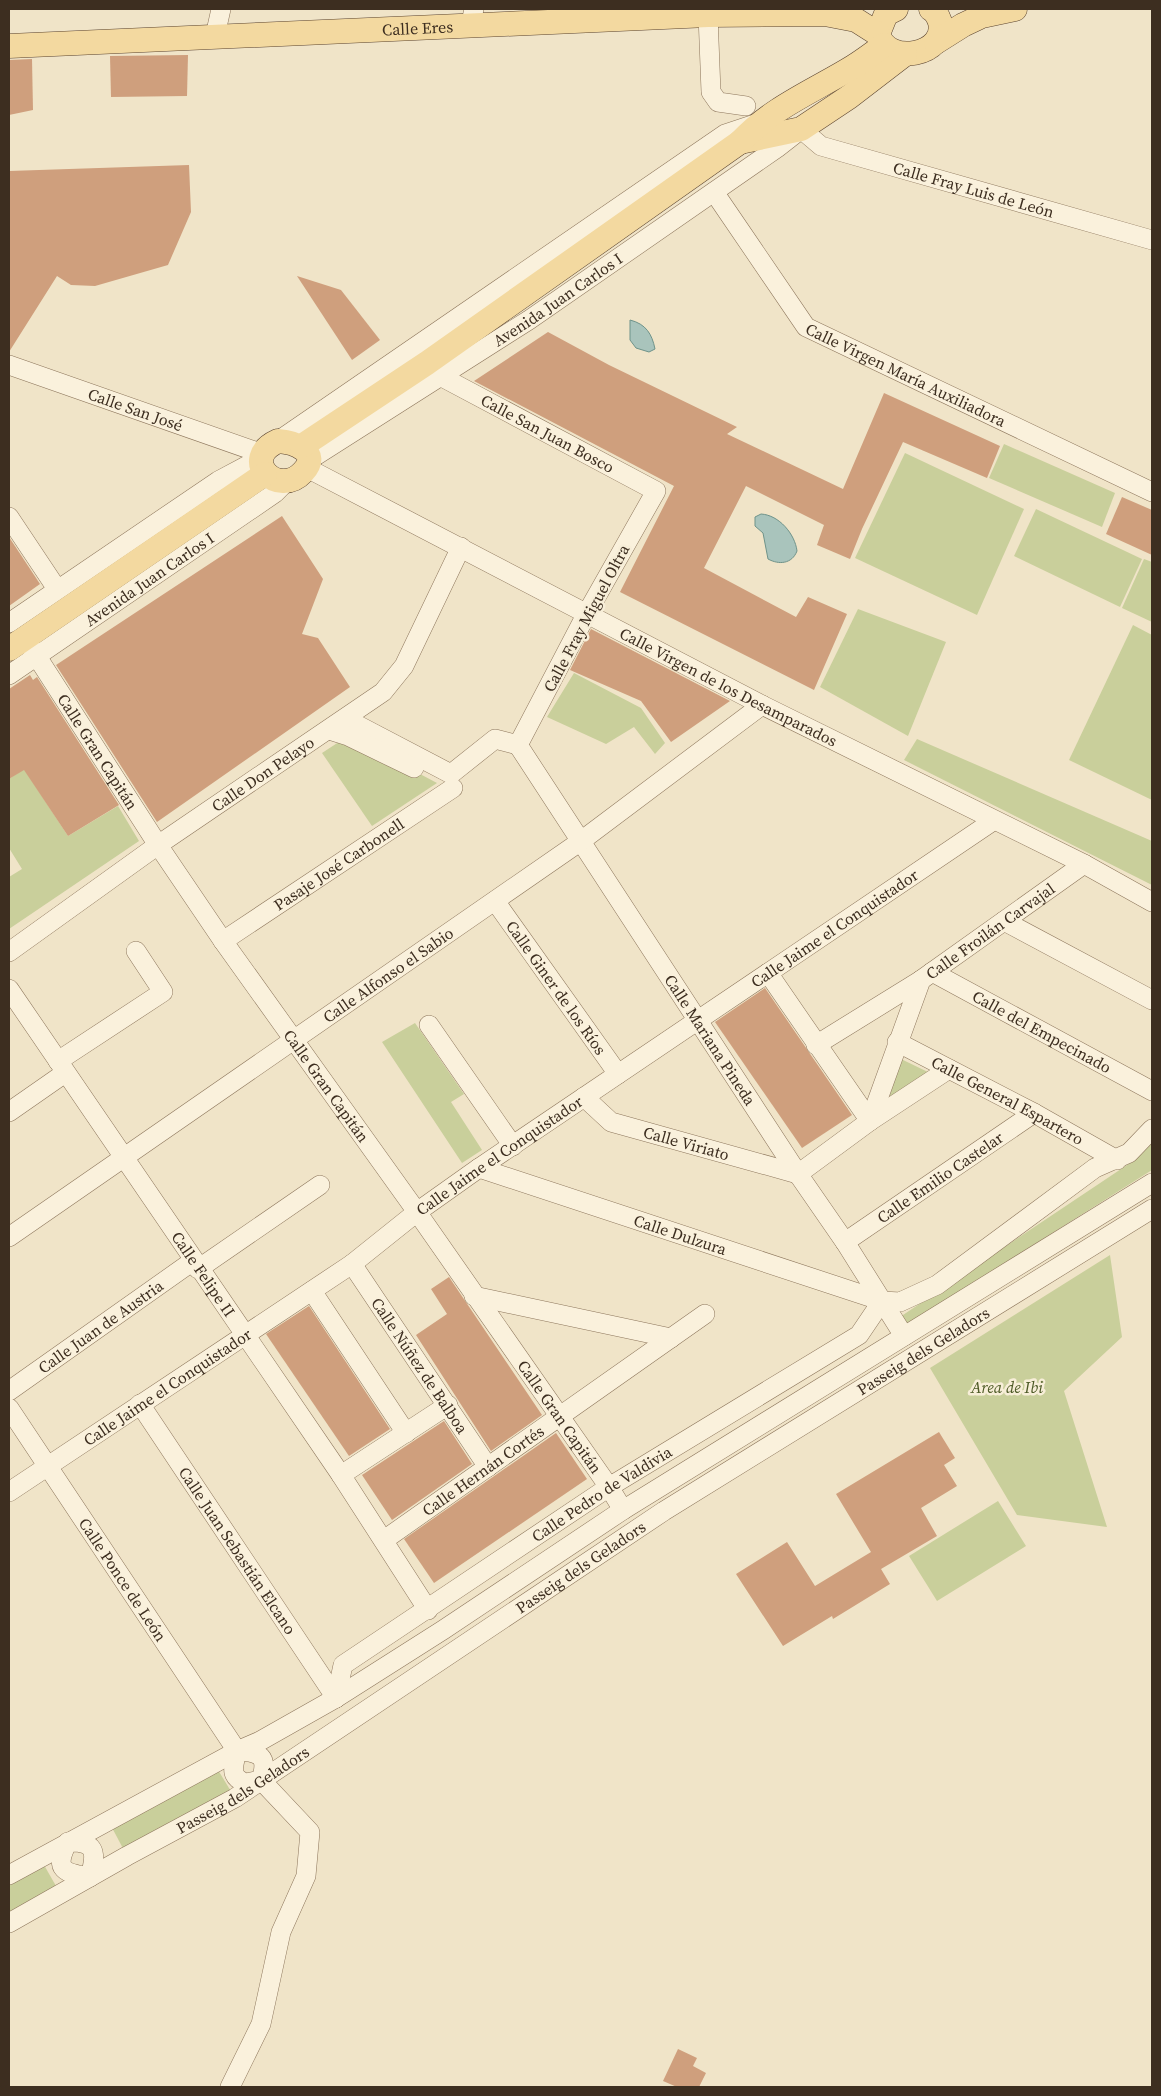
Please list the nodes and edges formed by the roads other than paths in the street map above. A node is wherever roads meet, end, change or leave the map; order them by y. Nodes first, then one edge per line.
1 (221, 9) edge
2 (896, 9) edge
3 (932, 9) edge
4 (1014, 9) edge
5 (824, 11) edge
6 (708, 15) junction
7 (472, 18) edge
8 (215, 36) junction
9 (936, 42) junction
10 (889, 45) junction
11 (9, 46) edge
12 (814, 89) junction
13 (752, 115) junction
14 (800, 129) junction
15 (740, 142) junction
16 (714, 192) junction
17 (1152, 240) edge
18 (9, 365) edge
19 (434, 370) junction
20 (306, 458) junction
21 (271, 461) junction
22 (656, 491) joint
23 (1152, 492) edge
24 (9, 517) edge
25 (461, 547) junction
26 (57, 588) junction
27 (587, 613) junction
28 (20, 642) edge
29 (9, 676) edge
30 (762, 705) junction
31 (346, 719) junction
32 (329, 730) junction
33 (518, 745) junction
34 (993, 821) junction
35 (581, 841) junction
36 (158, 845) junction
37 (1084, 864) junction
38 (495, 901) junction
39 (1152, 902) edge
40 (1004, 921) junction
41 (223, 941) junction
42 (136, 951) dead end
43 (9, 952) edge
44 (768, 973) junction
45 (927, 976) junction
46 (9, 990) edge
47 (1152, 1000) edge
48 (697, 1020) junction
49 (429, 1026) dead end
50 (293, 1040) junction
51 (897, 1042) junction
52 (816, 1045) junction
53 (62, 1067) junction
54 (949, 1069) junction
55 (618, 1074) junction
56 (1152, 1091) edge
57 (584, 1097) junction
58 (9, 1112) edge
59 (1034, 1113) junction
60 (870, 1121) junction
61 (1152, 1129) edge
62 (513, 1146) junction
63 (123, 1158) junction
64 (1117, 1160) junction
65 (479, 1168) junction
66 (798, 1174) junction
67 (1152, 1183) edge
68 (320, 1185) dead end
69 (1152, 1209) edge
70 (417, 1212) junction
71 (9, 1237) edge
72 (846, 1242) junction
73 (352, 1264) junction
74 (196, 1265) junction
75 (312, 1291) junction
76 (474, 1296) junction
77 (882, 1301) junction
78 (705, 1314) dead end
79 (244, 1335) junction
80 (904, 1336) junction
81 (671, 1338) junction
82 (9, 1391) edge
83 (140, 1404) junction
84 (448, 1405) junction
85 (9, 1408) edge
86 (559, 1416) junction
87 (406, 1433) junction
88 (47, 1466) junction
89 (488, 1467) junction
90 (341, 1475) junction
91 (609, 1486) junction
92 (9, 1492) edge
93 (623, 1510) junction
94 (384, 1540) junction
95 (428, 1610) junction
96 (336, 1698) junction
97 (237, 1751) junction
98 (261, 1780) junction
99 (68, 1842) junction
100 (9, 1875) edge
101 (90, 1877) junction
102 (9, 1923) edge
103 (230, 2087) edge

1 - 8 street
2 - 10 main road
3 - 9 main road
4 - 9 main road
5 - 6 main road, Calle Eres
5 - 10 main road, Calle Eres
6 - 7 main road, Calle Eres
6 - 13 street
7 - 8 main road, Calle Eres
8 - 11 main road, Calle Eres
9 - 10 main road
10 - 12 main road, Avenida Juan Carlos I
10 - 14 main road
12 - 13 main road, Avenida Juan Carlos I
12 - 14 street
13 - 15 main road, Avenida Juan Carlos I
13 - 21 street, Avenida Juan Carlos I
14 - 15 main road
14 - 16 street, Avenida Juan Carlos I
14 - 17 street, Calle Fray Luis de León
15 - 19 main road, Avenida Juan Carlos I
16 - 19 street, Avenida Juan Carlos I
16 - 23 street, Calle Virgen María Auxiliadora
18 - 21 street, Calle San José
19 - 20 main road, Avenida Juan Carlos I
19 - 22 street, Calle San Juan Bosco
20 - 21 main road
20 - 21 main road, Avenida Juan Carlos I
20 - 25 street, Calle Virgen de los Desamparados
21 - 26 street, Avenida Juan Carlos I
21 - 28 main road, Avenida Juan Carlos I
22 - 27 street, Calle Fray Miguel Oltra
24 - 26 street
25 - 27 street, Calle Virgen de los Desamparados
25 - 31 street, Calle Don Pelayo
26 - 28 street, Avenida Juan Carlos I
27 - 30 street, Calle Virgen de los Desamparados
27 - 33 street, Calle Fray Miguel Oltra
28 - 29 street, Avenida Juan Carlos I
28 - 36 street, Calle Gran Capitán
30 - 34 street, Calle Virgen de los Desamparados
30 - 35 street, Calle Alfonso el Sabio
31 - 32 street, Calle Don Pelayo
31 - 33 street
32 - 36 street, Calle Don Pelayo
32 - 41 street, Pasaje José Carbonell
33 - 35 street, Calle Mariana Pineda
34 - 37 street, Calle Virgen de los Desamparados
34 - 44 street, Calle Jaime el Conquistador
35 - 38 street, Calle Alfonso el Sabio
35 - 48 street, Calle Mariana Pineda
36 - 41 street, Calle Gran Capitán
36 - 43 street, Calle Don Pelayo
37 - 39 street, Calle Virgen de los Desamparados
37 - 40 street, Calle Froilán Carvajal
38 - 50 street, Calle Alfonso el Sabio
38 - 55 street, Calle Giner de los Ríos
40 - 45 street, Calle Froilán Carvajal
40 - 47 street
41 - 50 street, Calle Gran Capitán
42 - 53 street
44 - 48 street, Calle Jaime el Conquistador
44 - 52 street
45 - 51 street, Calle Froilán Carvajal
45 - 52 street
45 - 56 street, Calle del Empecinado
46 - 53 street, Calle Felipe II
48 - 55 street, Calle Jaime el Conquistador
48 - 66 street, Calle Mariana Pineda
49 - 62 street
50 - 63 street, Calle Alfonso el Sabio
50 - 70 street, Calle Gran Capitán
51 - 54 street, Calle General Espartero
51 - 60 street, Calle Froilán Carvajal
52 - 60 street
53 - 58 street
53 - 63 street, Calle Felipe II
54 - 59 street, Calle General Espartero
54 - 60 street
55 - 57 street, Calle Jaime el Conquistador
57 - 62 street, Calle Jaime el Conquistador
57 - 66 street, Calle Viriato
59 - 64 street, Calle General Espartero
59 - 72 street, Calle Emilio Castelar
60 - 66 street
61 - 64 street
62 - 65 street, Calle Jaime el Conquistador
63 - 71 street, Calle Alfonso el Sabio
63 - 74 street, Calle Felipe II
64 - 77 street
65 - 70 street, Calle Jaime el Conquistador
65 - 77 street, Calle Dulzura
66 - 72 street, Calle Mariana Pineda
67 - 80 street
68 - 74 street, Calle Juan de Austria
69 - 98 street, Passeig dels Geladors
70 - 73 street, Calle Jaime el Conquistador
70 - 76 street, Calle Gran Capitán
72 - 77 street, Calle Mariana Pineda
73 - 75 street, Calle Jaime el Conquistador
73 - 84 street, Calle Núñez de Balboa
74 - 79 street, Calle Felipe II
74 - 82 street, Calle Juan de Austria
75 - 79 street, Calle Jaime el Conquistador
75 - 87 street
76 - 81 street
76 - 86 street, Calle Gran Capitán
77 - 80 street, Calle Mariana Pineda
77 - 91 street, Calle Pedro de Valdivia
78 - 81 street, Calle Hernán Cortés
79 - 83 street, Calle Jaime el Conquistador
79 - 90 street, Calle Felipe II
80 - 93 street
81 - 86 street, Calle Hernán Cortés
83 - 88 street, Calle Jaime el Conquistador
83 - 96 street, Calle Juan Sebastián Elcano
84 - 87 street
84 - 89 street, Calle Núñez de Balboa
85 - 88 street, Calle Ponce de León
86 - 89 street, Calle Hernán Cortés
86 - 91 street, Calle Gran Capitán
87 - 90 street
88 - 92 street, Calle Jaime el Conquistador
88 - 97 street, Calle Ponce de León
89 - 94 street, Calle Hernán Cortés
90 - 94 street, Calle Felipe II
91 - 93 street, Calle Gran Capitán
91 - 95 street, Calle Pedro de Valdivia
93 - 96 street
94 - 95 street, Calle Felipe II
95 - 96 street, Calle Pedro de Valdivia
96 - 97 street
97 - 98 street
97 - 99 street
98 - 101 street, Passeig dels Geladors
98 - 103 street
99 - 100 street
99 - 101 street
99 - 101 street
101 - 102 street, Passeig dels Geladors

